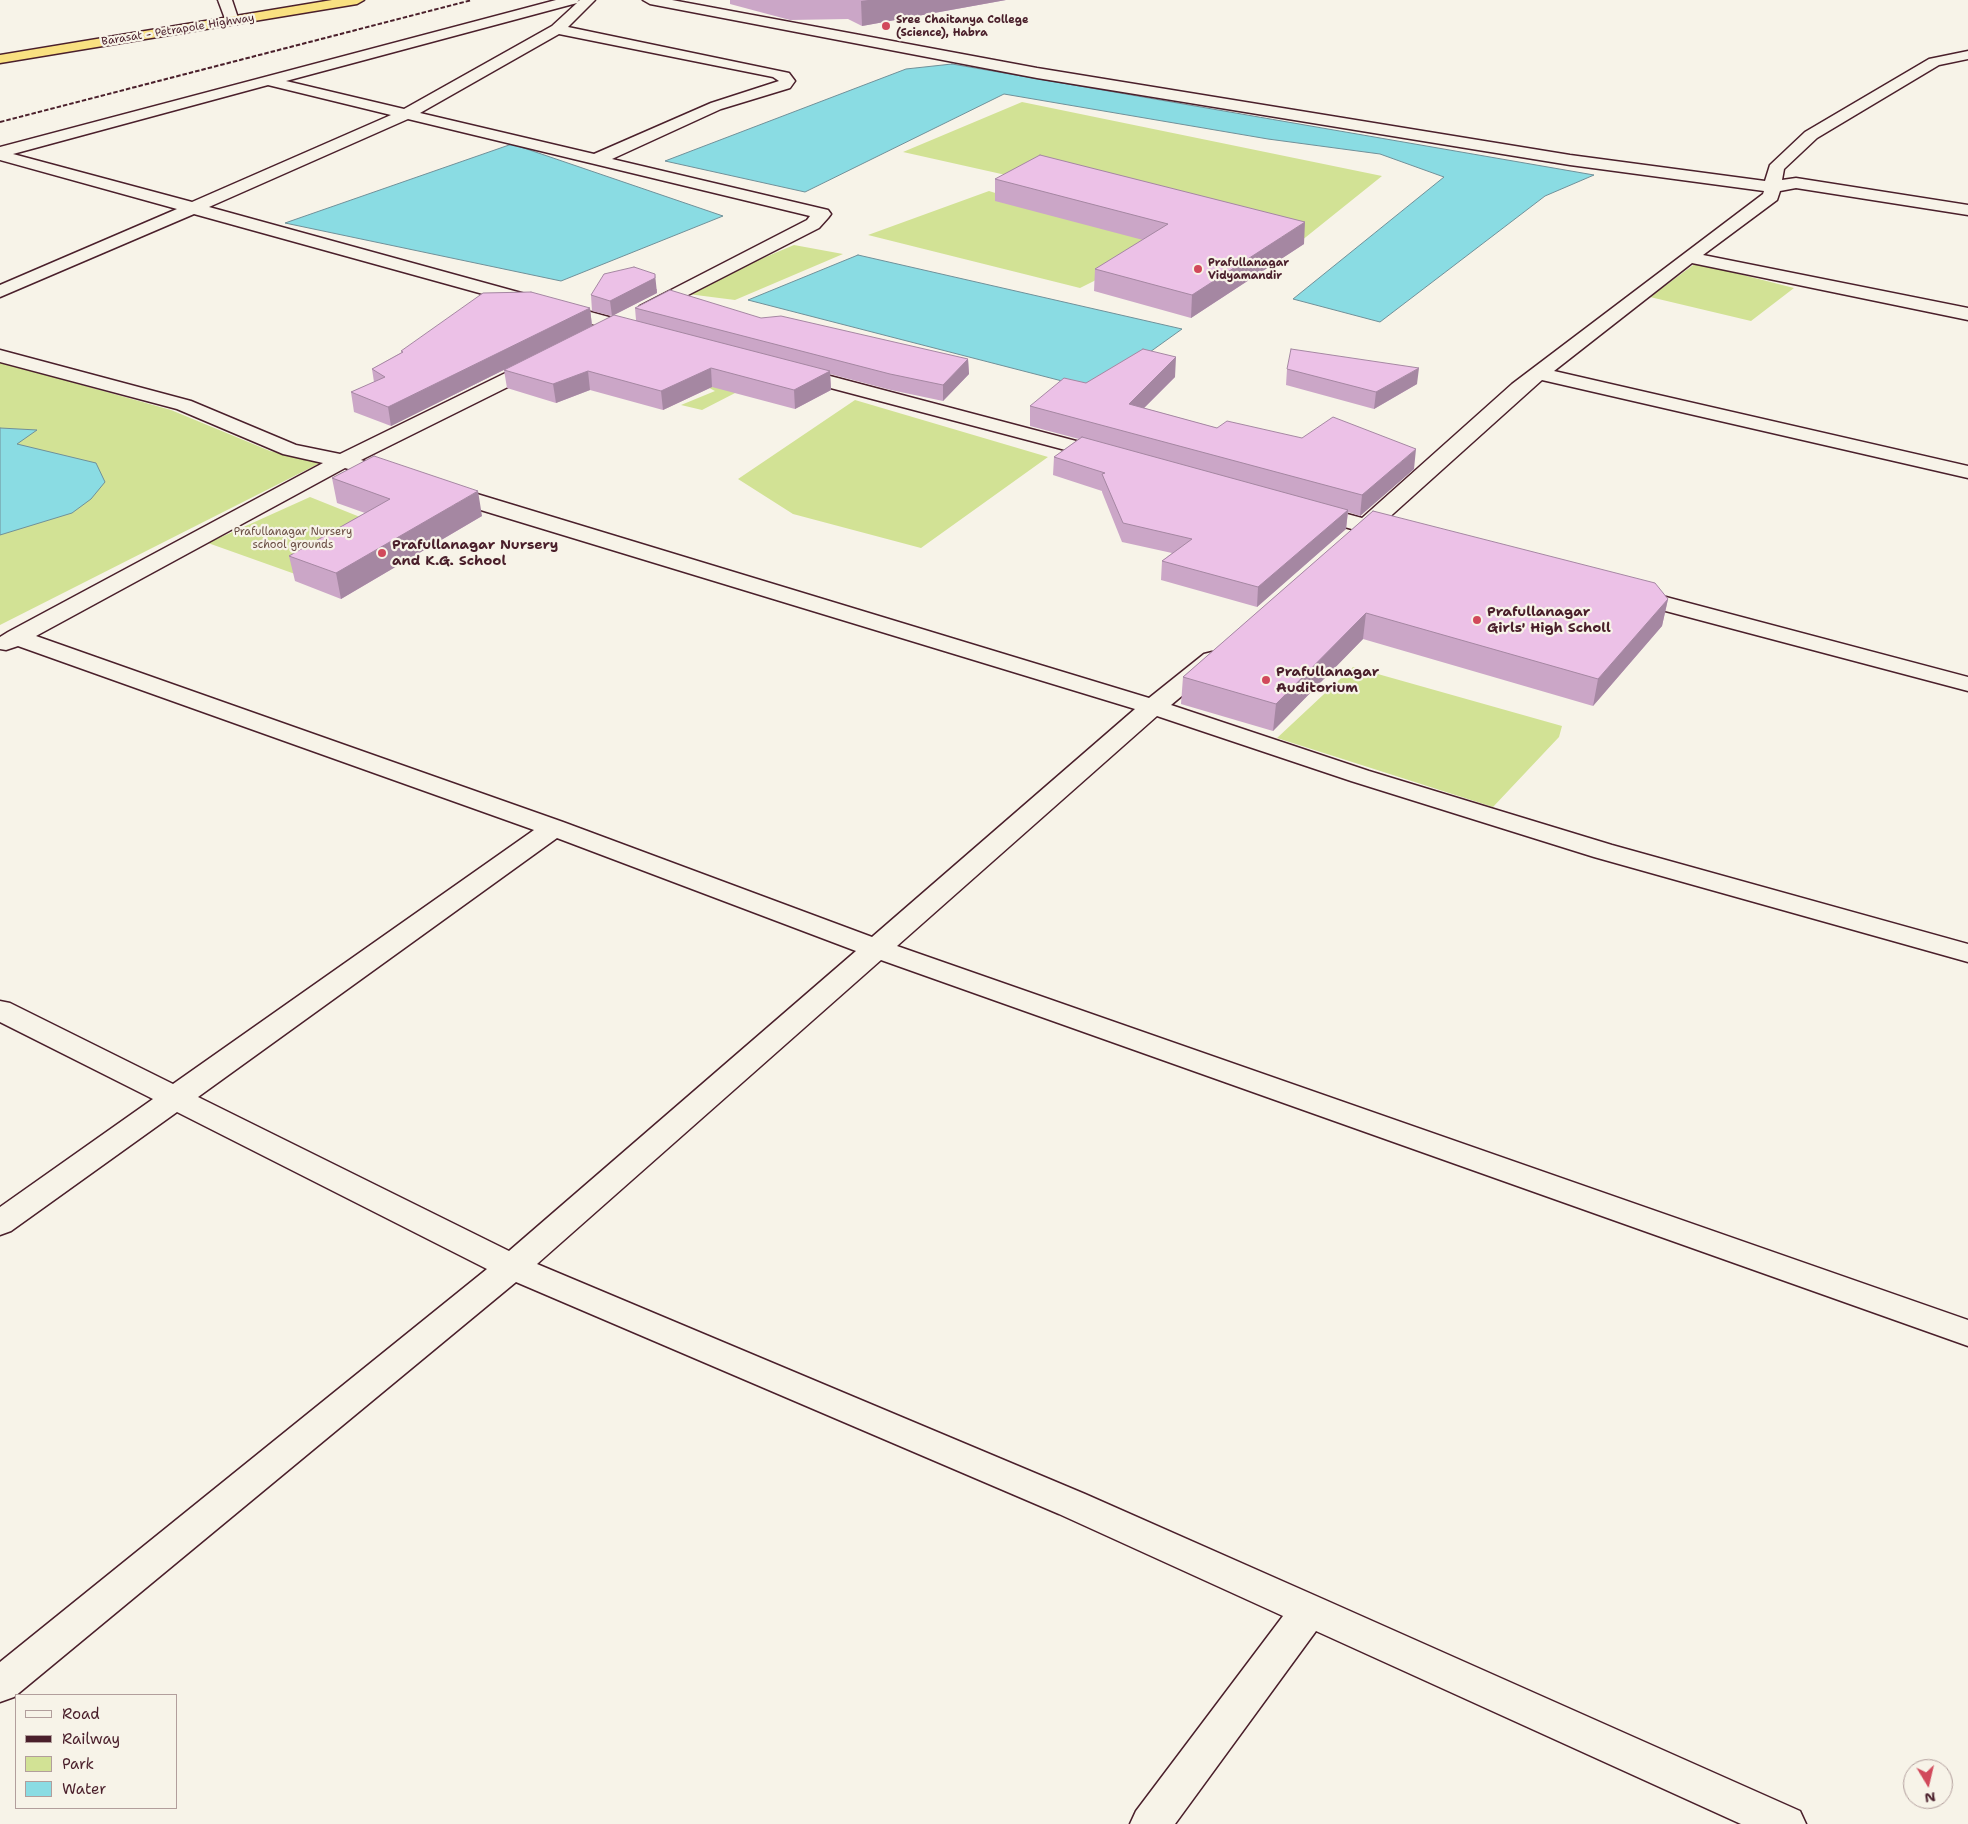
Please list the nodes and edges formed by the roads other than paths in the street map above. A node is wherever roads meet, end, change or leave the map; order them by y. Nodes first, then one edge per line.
1 (225, 0) edge
2 (356, 0) edge
3 (572, 0) edge
4 (588, 0) edge
5 (650, 0) edge
6 (232, 21) junction
7 (557, 29) junction
8 (1968, 55) edge
9 (0, 59) edge
10 (268, 81) junction
11 (406, 114) junction
12 (0, 154) edge
13 (595, 160) junction
14 (1772, 187) junction
15 (192, 208) junction
16 (1968, 210) edge
17 (1688, 257) junction
18 (0, 292) edge
19 (1968, 314) edge
20 (616, 325) junction
21 (654, 336) edge
22 (590, 338) edge
23 (0, 356) edge
24 (554, 356) edge
25 (780, 368) edge
26 (1539, 373) junction
27 (1126, 460) edge
28 (343, 461) junction
29 (1968, 472) edge
30 (1289, 505) edge
31 (1366, 526) junction
32 (1395, 533) edge
33 (1344, 545) edge
34 (1614, 591) edge
35 (8, 642) edge
36 (1226, 648) edge
37 (1968, 684) edge
38 (1153, 708) junction
39 (554, 828) junction
40 (877, 949) junction
41 (1968, 953) edge
42 (0, 1010) edge
43 (176, 1098) junction
44 (0, 1223) edge
45 (512, 1267) junction
46 (1968, 1333) edge
47 (1310, 1610) junction
48 (0, 1685) edge
49 (1151, 1824) edge
50 (1785, 1824) edge

1 - 6 street
2 - 6 highway, Barasat - Petrapole Highway
3 - 10 street
4 - 7 street
5 - 14 street
6 - 9 highway, Barasat - Petrapole Highway
7 - 11 street
7 - 13 street
8 - 14 street
10 - 11 street
10 - 12 street
11 - 13 street
11 - 15 street
12 - 15 street
13 - 20 street
14 - 16 street
14 - 17 street
15 - 18 street
15 - 20 street
17 - 19 street
17 - 26 street
20 - 21 street
20 - 22 street
23 - 28 street
24 - 28 street
25 - 27 street
26 - 29 street
26 - 31 street
28 - 35 street
28 - 38 street
30 - 31 street
31 - 32 street
31 - 33 street
34 - 37 street
35 - 39 street
36 - 38 street
38 - 40 street
38 - 41 street
39 - 40 street
39 - 43 street
40 - 45 street
40 - 46 street
42 - 43 street
43 - 44 street
43 - 45 street
45 - 47 street
45 - 48 street
47 - 49 street
47 - 50 street

